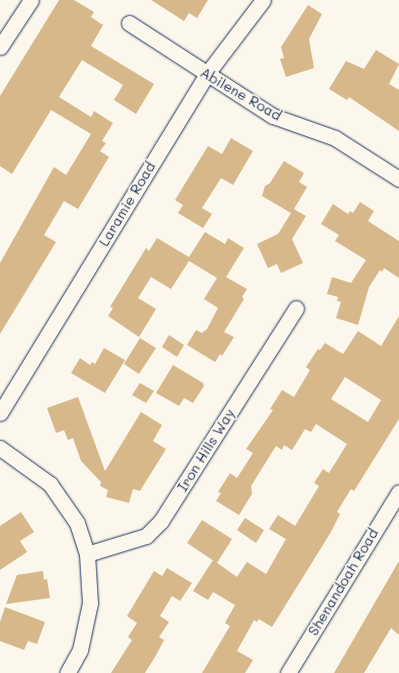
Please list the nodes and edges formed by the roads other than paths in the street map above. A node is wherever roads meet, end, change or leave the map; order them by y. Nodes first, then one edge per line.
1 (31, 0) edge
2 (263, 0) edge
3 (129, 24) dead end
4 (0, 47) edge
5 (206, 75) junction
6 (399, 179) edge
7 (296, 308) dead end
8 (0, 413) edge
9 (0, 448) edge
10 (399, 492) edge
11 (86, 554) junction
12 (67, 673) edge
13 (288, 673) edge

1 - 4 street
2 - 5 street, Laramie Road
3 - 5 street, Abilene Road
5 - 6 street, Abilene Road
5 - 8 street, Laramie Road
7 - 11 street, Iron Hills Way
9 - 11 street
10 - 13 street, Shenandoah Road
11 - 12 street

